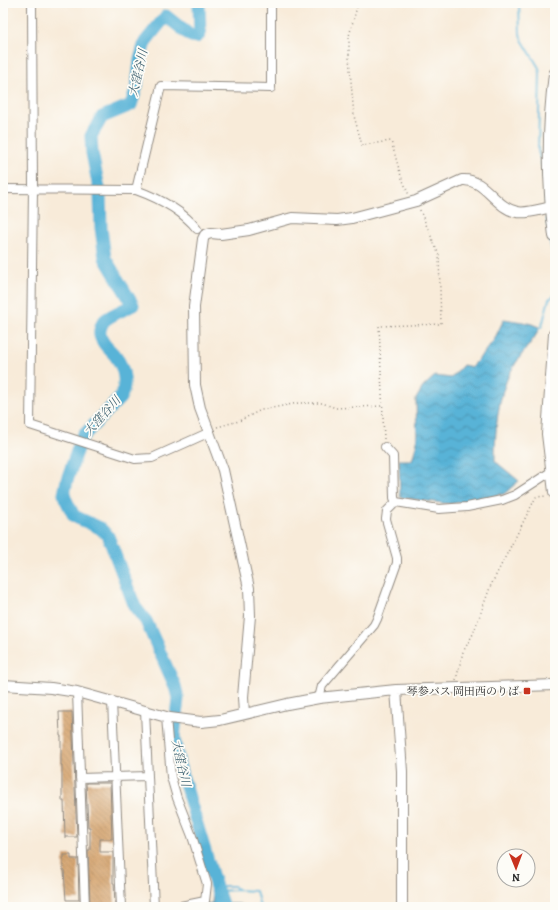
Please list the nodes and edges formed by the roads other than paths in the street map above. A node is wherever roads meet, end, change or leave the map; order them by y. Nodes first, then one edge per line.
1 (32, 3) edge
2 (271, 3) edge
3 (555, 74) edge
4 (552, 162) edge
5 (3, 189) edge
6 (33, 189) junction
7 (136, 190) junction
8 (550, 210) edge
9 (197, 229) dead end
10 (555, 236) edge
11 (555, 334) edge
12 (209, 431) junction
13 (552, 446) edge
14 (385, 447) road end
15 (552, 471) junction
16 (552, 494) edge
17 (396, 502) junction
18 (3, 685) edge
19 (555, 685) edge
20 (396, 690) junction
21 (78, 692) junction
22 (319, 698) junction
23 (112, 701) junction
24 (145, 711) junction
25 (244, 714) junction
26 (172, 718) junction
27 (148, 776) junction
28 (115, 777) junction
29 (80, 778) junction
30 (85, 907) edge
31 (121, 907) edge
32 (154, 907) edge
33 (176, 907) edge
34 (402, 907) edge

1 - 6 street
2 - 7 street
3 - 4 main road
4 - 8 main road
5 - 6 street
6 - 7 street
6 - 12 street
7 - 9 street
8 - 10 main road
8 - 12 street
11 - 13 main road
12 - 25 street
13 - 15 main road
14 - 17 street
15 - 16 main road
15 - 17 street
17 - 22 street
18 - 21 street
19 - 20 street
20 - 22 street
20 - 34 street
21 - 23 street
21 - 29 street
22 - 25 street
23 - 24 street
23 - 28 street
24 - 26 street
24 - 27 street
25 - 26 street
26 - 33 street
27 - 28 street
27 - 32 street
28 - 29 street
28 - 31 street
29 - 30 street

